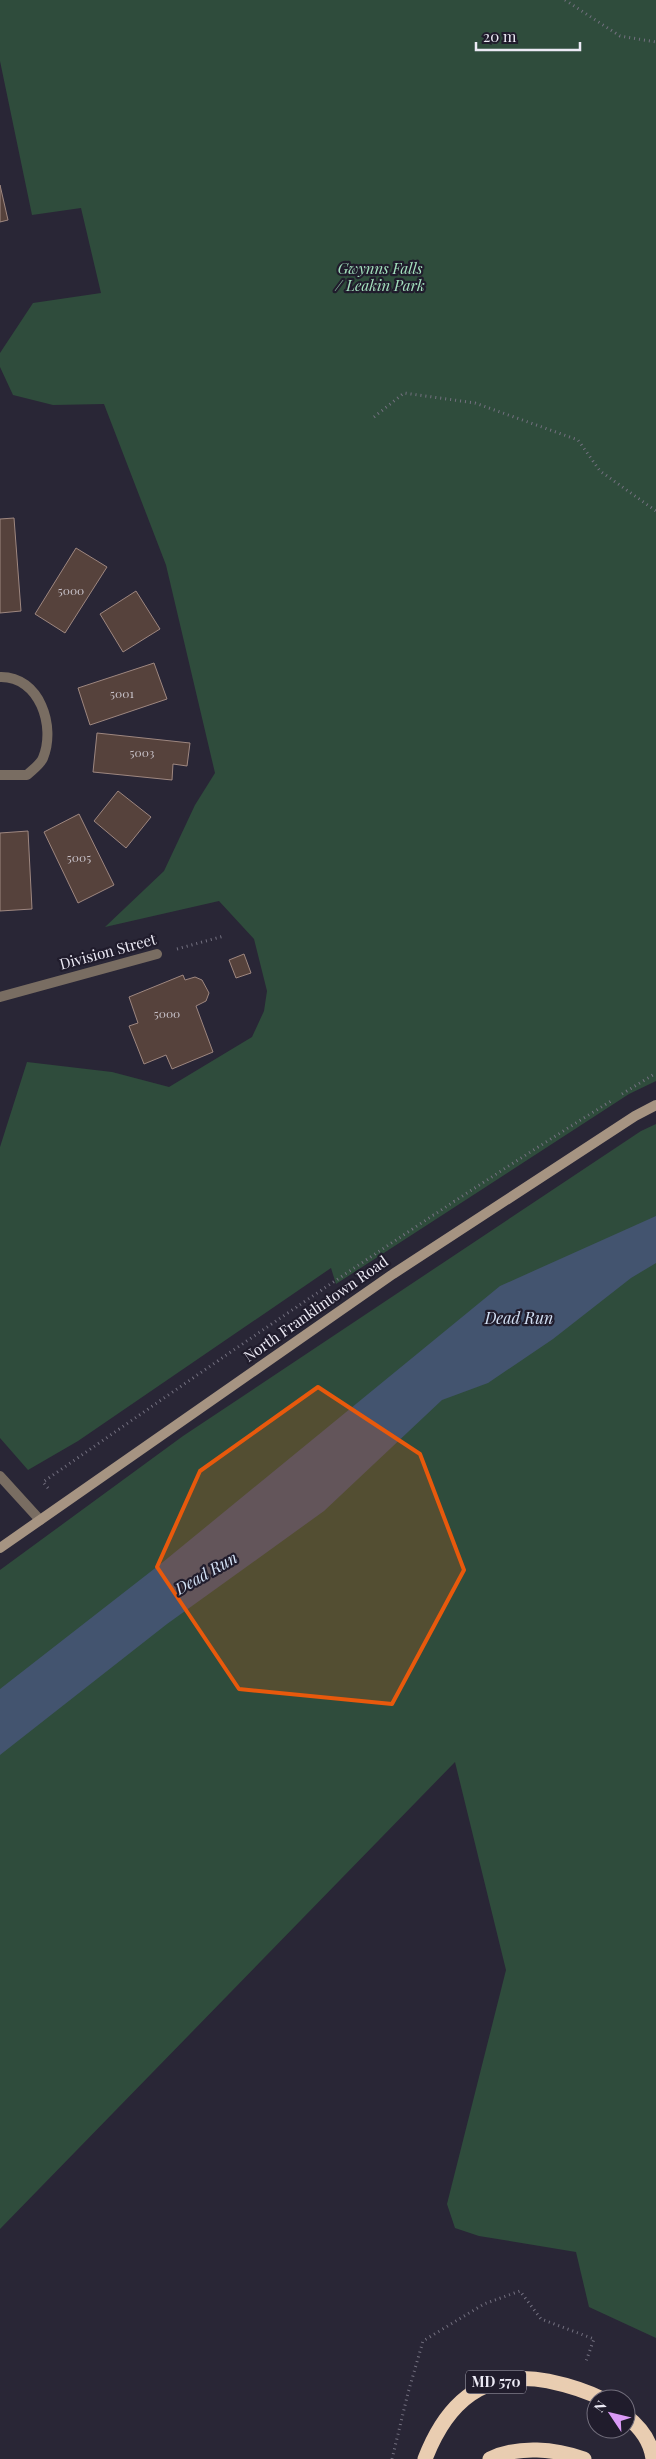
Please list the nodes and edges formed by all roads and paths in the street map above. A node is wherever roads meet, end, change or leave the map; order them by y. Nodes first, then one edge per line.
1 (565, 0) edge
2 (656, 42) edge
3 (374, 417) dead end
4 (656, 511) edge
5 (0, 677) edge
6 (0, 775) edge
7 (224, 936) dead end
8 (157, 954) joint
9 (0, 997) edge
10 (656, 1105) edge
11 (0, 1476) edge
12 (40, 1520) junction
13 (0, 1548) edge
14 (577, 2388) junction
15 (586, 2392) edge
16 (636, 2425) edge
17 (392, 2459) edge
18 (425, 2459) edge
19 (490, 2459) edge
20 (584, 2459) edge
21 (653, 2459) edge

1 - 2 path
3 - 4 path
5 - 6 street
7 - 8 path, Division Street
8 - 9 street, Division Street
10 - 12 street, North Franklintown Road
11 - 12 street
12 - 13 street, North Franklintown Road
14 - 15 highway, MD 570
14 - 17 path
14 - 18 highway, MD 570
16 - 21 highway
19 - 20 highway

